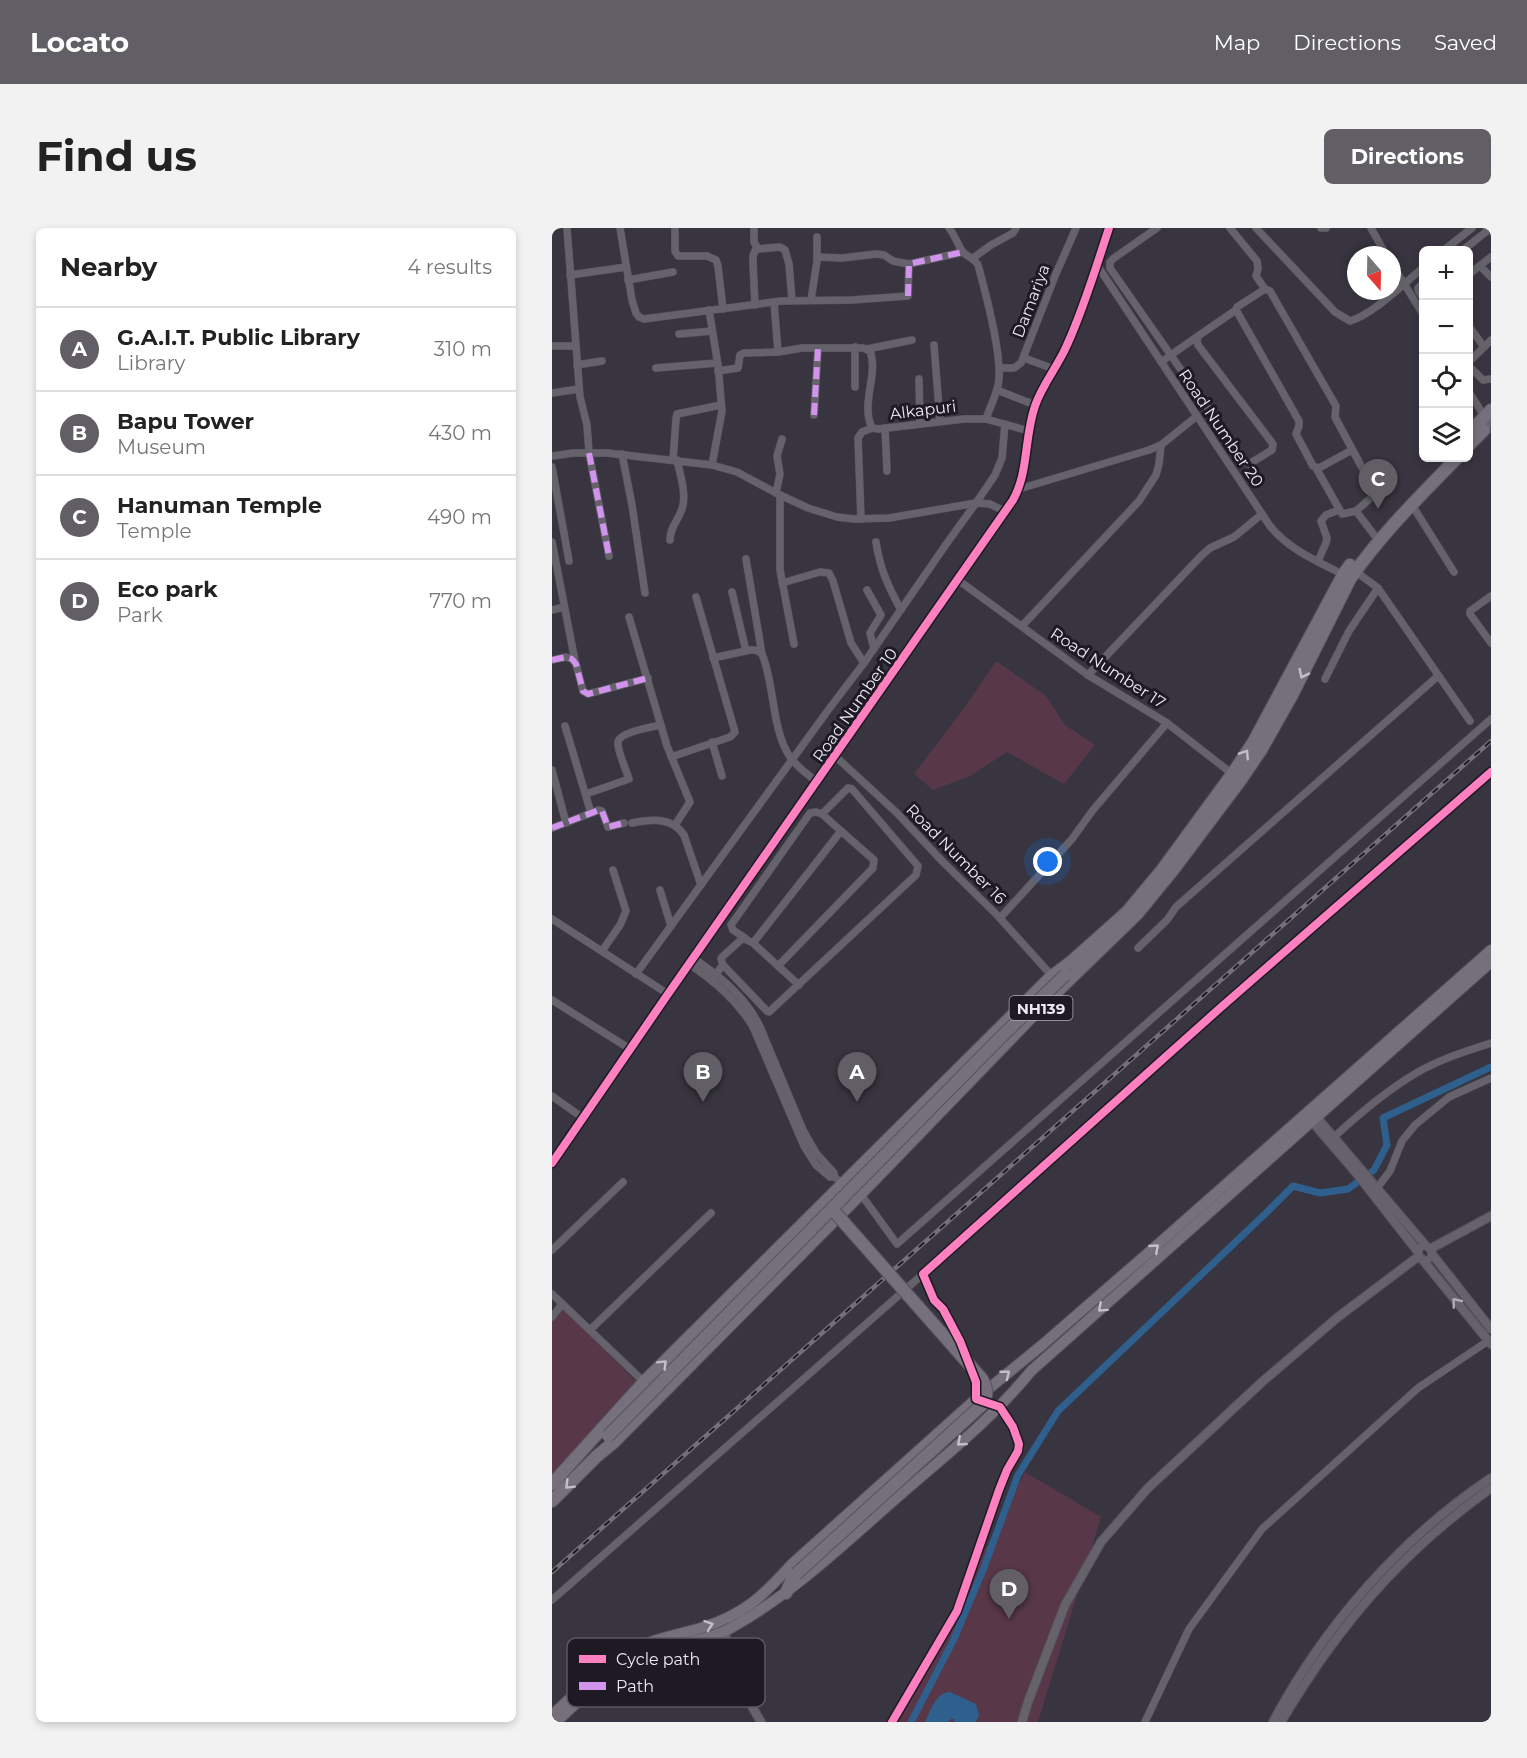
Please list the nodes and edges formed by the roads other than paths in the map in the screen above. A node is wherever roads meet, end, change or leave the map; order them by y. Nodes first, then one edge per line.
1 (567, 228) edge
2 (620, 228) edge
3 (675, 228) edge
4 (754, 228) edge
5 (949, 228) edge
6 (1016, 228) edge
7 (1076, 228) edge
8 (1109, 228) edge
9 (1156, 228) edge
10 (1230, 228) edge
11 (1256, 228) edge
12 (1321, 228) edge
13 (1326, 228) edge
14 (1371, 228) edge
15 (1472, 228) edge
16 (1491, 228) edge
17 (817, 237) dead end
18 (1381, 246) edge
19 (1449, 246) edge
20 (1468, 246) edge
21 (756, 248) junction
22 (963, 252) junction
23 (817, 257) junction
24 (1491, 257) edge
25 (973, 258) junction
26 (909, 264) junction
27 (1097, 265) junction
28 (1480, 266) junction
29 (626, 267) junction
30 (1419, 271) edge
31 (1473, 271) edge
32 (673, 272) dead end
33 (570, 275) junction
34 (1491, 277) edge
35 (1401, 279) edge
36 (628, 280) junction
37 (1404, 284) junction
38 (1265, 289) junction
39 (792, 300) junction
40 (811, 300) junction
41 (774, 302) junction
42 (755, 305) junction
43 (1419, 308) edge
44 (723, 309) junction
45 (1236, 309) junction
46 (709, 310) junction
47 (712, 331) junction
48 (1473, 331) edge
49 (679, 334) dead end
50 (1198, 336) junction
51 (912, 340) dead end
52 (1491, 340) edge
53 (934, 345) dead end
54 (552, 346) edge
55 (576, 346) junction
56 (855, 347) junction
57 (1484, 347) junction
58 (820, 348) junction
59 (867, 349) junction
60 (778, 352) junction
61 (1171, 355) junction
62 (1024, 358) junction
63 (1473, 359) edge
64 (602, 361) dead end
65 (1161, 362) junction
66 (577, 364) junction
67 (718, 367) junction
68 (656, 368) dead end
69 (999, 368) junction
70 (1054, 369) junction
71 (1473, 369) edge
72 (920, 379) dead end
73 (1491, 379) edge
74 (855, 387) dead end
75 (579, 389) junction
76 (997, 390) junction
77 (552, 393) edge
78 (1473, 397) edge
79 (721, 405) junction
80 (1035, 405) junction
81 (814, 416) dead end
82 (1197, 416) junction
83 (1489, 418) edge
84 (986, 419) junction
85 (940, 422) junction
86 (920, 424) junction
87 (1005, 424) junction
88 (873, 428) junction
89 (885, 428) junction
90 (1029, 430) junction
91 (1473, 430) edge
92 (782, 439) dead end
93 (1473, 439) edge
94 (1161, 445) junction
95 (1352, 450) junction
96 (590, 453) junction
97 (622, 454) junction
98 (552, 456) edge
99 (675, 460) junction
100 (1442, 462) edge
101 (1453, 462) edge
102 (712, 465) junction
103 (552, 467) edge
104 (1316, 468) junction
105 (887, 471) dead end
106 (1020, 489) junction
107 (778, 494) junction
108 (976, 503) junction
109 (1412, 505) junction
110 (1339, 510) junction
111 (1356, 511) junction
112 (1006, 512) junction
113 (1262, 514) junction
114 (861, 519) junction
115 (1375, 537) junction
116 (670, 540) dead end
117 (552, 542) edge
118 (876, 542) dead end
119 (609, 556) dead end
120 (746, 559) dead end
121 (569, 561) dead end
122 (1318, 561) junction
123 (1454, 572) dead end
124 (1349, 575) junction
125 (958, 580) junction
126 (782, 583) junction
127 (1378, 588) junction
128 (867, 590) dead end
129 (732, 592) dead end
130 (645, 593) dead end
131 (1491, 596) edge
132 (696, 597) dead end
133 (564, 607) junction
134 (552, 610) edge
135 (901, 610) junction
136 (629, 617) dead end
137 (1022, 626) junction
138 (1491, 643) edge
139 (794, 644) dead end
140 (874, 649) junction
141 (746, 651) junction
142 (762, 654) junction
143 (713, 658) junction
144 (552, 660) edge
145 (574, 661) junction
146 (864, 663) junction
147 (1088, 675) junction
148 (1438, 676) junction
149 (648, 678) junction
150 (1325, 679) dead end
151 (1491, 720) edge
152 (1470, 721) dead end
153 (1167, 723) junction
154 (661, 725) junction
155 (565, 726) dead end
156 (712, 742) junction
157 (835, 756) junction
158 (671, 757) junction
159 (792, 760) junction
160 (552, 770) edge
161 (1491, 771) edge
162 (722, 776) dead end
163 (1237, 777) junction
164 (817, 782) junction
165 (586, 794) junction
166 (591, 813) junction
167 (822, 814) junction
168 (566, 823) junction
169 (675, 825) junction
170 (552, 828) edge
171 (841, 831) junction
172 (613, 870) dead end
173 (701, 885) junction
174 (660, 890) dead end
175 (1000, 918) junction
176 (552, 919) edge
177 (671, 926) junction
178 (745, 938) junction
179 (753, 943) junction
180 (1138, 948) dead end
181 (1491, 950) edge
182 (602, 951) junction
183 (691, 961) junction
184 (1491, 962) edge
185 (723, 965) junction
186 (778, 966) junction
187 (1067, 971) junction
188 (636, 974) junction
189 (714, 976) junction
190 (799, 985) junction
191 (668, 994) junction
192 (552, 1000) edge
193 (1491, 1043) edge
194 (630, 1049) junction
195 (1491, 1078) edge
196 (552, 1096) edge
197 (1311, 1116) junction
198 (583, 1118) junction
199 (1334, 1137) junction
200 (552, 1163) edge
201 (1359, 1172) junction
202 (839, 1180) junction
203 (624, 1182) dead end
204 (1373, 1187) junction
205 (861, 1193) junction
206 (832, 1209) junction
207 (711, 1212) dead end
208 (1491, 1216) edge
209 (805, 1223) junction
210 (818, 1237) junction
211 (552, 1250) edge
212 (1424, 1253) junction
213 (922, 1274) junction
214 (552, 1294) edge
215 (562, 1304) junction
216 (552, 1317) edge
217 (1491, 1329) edge
218 (590, 1330) junction
219 (1490, 1343) edge
220 (644, 1382) junction
221 (976, 1400) junction
222 (1000, 1407) junction
223 (606, 1438) junction
224 (587, 1446) junction
225 (597, 1456) junction
226 (1491, 1478) edge
227 (552, 1484) edge
228 (1491, 1488) edge
229 (552, 1501) edge
230 (794, 1576) junction
231 (776, 1582) junction
232 (786, 1593) junction
233 (552, 1600) edge
234 (726, 1630) junction
235 (665, 1638) edge
236 (700, 1638) edge
237 (726, 1638) edge
238 (567, 1702) edge
239 (573, 1707) edge
240 (752, 1707) edge
241 (552, 1715) edge
242 (556, 1722) edge
243 (761, 1722) edge
244 (892, 1722) edge
245 (1022, 1722) edge
246 (1145, 1722) edge
247 (1273, 1722) edge
248 (1281, 1722) edge

1 - 33 street
2 - 29 street
3 - 44 street
4 - 21 street
5 - 22 street
6 - 25 street
7 - 62 street, Damariya
8 - 27 street, Road Number 10
9 - 61 street
10 - 38 street
11 - 37 street
12 - 13 street
14 - 18 street
15 - 19 street
16 - 20 street
17 - 23 street
21 - 39 street
21 - 42 street
22 - 25 street
22 - 26 street
23 - 26 street
23 - 40 street
24 - 28 street
25 - 69 street
26 - 40 street
27 - 65 street, Road Number 20
27 - 70 street, Road Number 10
28 - 31 street
28 - 34 street
29 - 33 street
29 - 36 street
30 - 37 street
32 - 36 street
33 - 55 street
35 - 37 street
36 - 46 street
37 - 43 street
38 - 45 street
38 - 95 street
39 - 40 street
39 - 41 street
41 - 42 street
41 - 60 street
42 - 44 street
44 - 46 street
45 - 50 street
45 - 104 street
46 - 47 street
47 - 49 street
47 - 67 street
48 - 57 street
50 - 61 street
50 - 61 street
51 - 59 street
52 - 57 street
53 - 85 street
54 - 55 street
55 - 66 street
56 - 58 street
56 - 59 street
56 - 74 street
57 - 63 street
58 - 60 street
58 - 81 street
59 - 88 street, Alkapuri
60 - 67 street
61 - 65 street
62 - 69 street, Damariya
62 - 70 street
64 - 66 street
65 - 82 street, Road Number 20
66 - 75 street
67 - 68 street
67 - 79 street
69 - 76 street
70 - 80 street, Road Number 10
71 - 73 street
72 - 86 street
75 - 77 street
75 - 96 street
76 - 80 street
76 - 84 street
78 - 83 street
79 - 99 street
79 - 102 street
80 - 90 street, Road Number 10
82 - 94 street
82 - 113 street, Road Number 20
83 - 91 highway
83 - 93 highway
84 - 85 street, Alkapuri
84 - 87 street, Alkapuri
85 - 86 street, Alkapuri
86 - 89 street, Alkapuri
87 - 90 street, Alkapuri
87 - 108 street
88 - 89 street, Alkapuri
88 - 114 street
89 - 105 street
90 - 106 street, Road Number 10
92 - 107 street
94 - 106 street
94 - 137 street
95 - 104 street
95 - 111 street
96 - 97 street
96 - 98 street
96 - 119 street
97 - 99 street
97 - 130 street
99 - 102 street
99 - 116 street
100 - 115 highway, NH139
101 - 109 highway, NH139
102 - 107 street
103 - 121 street
104 - 110 street
106 - 112 street, Road Number 10
107 - 114 street
107 - 126 street
108 - 112 street
108 - 114 street
108 - 135 street
109 - 115 highway, NH139
109 - 123 street
110 - 111 street
110 - 122 street
111 - 115 street
112 - 125 street, Road Number 10
113 - 122 street, Road Number 20
113 - 147 street
115 - 124 highway, NH139
117 - 133 street
118 - 135 street
120 - 142 street
122 - 124 street, Road Number 20
124 - 127 street, Road Number 20
124 - 163 highway, NH139
125 - 137 street, Road Number 17
125 - 157 street, Road Number 10
126 - 139 street
126 - 146 street
127 - 148 street, Road Number 20
127 - 150 street
128 - 140 street
129 - 141 street
131 - 138 street
132 - 143 street
133 - 134 street
133 - 145 street
135 - 140 street
136 - 149 street
137 - 147 street, Road Number 17
140 - 146 street
141 - 142 street
141 - 143 street
142 - 159 street
143 - 156 street
144 - 145 street
145 - 149 street
146 - 159 street
147 - 153 street, Road Number 17
148 - 152 street, Road Number 20
148 - 180 street
149 - 154 street
151 - 205 street
153 - 163 street, Road Number 17
153 - 175 street
154 - 158 street
154 - 165 street
155 - 165 street
156 - 158 street
156 - 162 street
157 - 164 street, Road Number 10
157 - 175 street, Road Number 16
158 - 169 street
159 - 164 street
159 - 173 street
160 - 168 street
161 - 213 street
163 - 187 highway, NH139
164 - 183 street, Road Number 10
165 - 166 street
166 - 168 street
166 - 169 street
167 - 171 street
167 - 178 street
167 - 190 street
168 - 170 street
169 - 173 street
171 - 179 street
171 - 186 street
172 - 182 street
173 - 177 street
174 - 177 street
175 - 187 street, Road Number 16
176 - 182 street
177 - 188 street
178 - 179 street
178 - 185 street
179 - 186 street
181 - 197 main road
182 - 188 street
183 - 189 street
183 - 191 street, Road Number 10
184 - 197 main road
185 - 189 street
185 - 190 street
186 - 190 street
187 - 202 highway, NH139
187 - 205 highway, NH139
187 - 206 highway, bridge
188 - 191 street
189 - 202 street
191 - 194 street, Road Number 10
192 - 194 street
193 - 199 street
194 - 198 street, Road Number 10
195 - 204 street
196 - 198 street
197 - 199 street
197 - 201 street
221 -> 197 main road
197 -> 222 main road
198 - 200 street, Road Number 10
199 - 201 street
201 - 204 street
202 - 205 street
202 - 209 highway, NH139
203 - 211 street
204 - 212 street
205 - 210 highway, NH139
206 - 223 highway, bridge
206 - 230 highway, bridge
207 - 218 street
208 - 212 street
209 - 210 highway
220 -> 209 highway, NH139
210 - 225 highway, NH139
212 - 217 street
219 -> 212 street
212 - 245 street
213 - 221 street
213 - 233 street
214 - 215 street
215 - 216 street
215 - 218 street
218 - 220 street
219 - 246 street
220 - 224 highway, NH139
221 - 222 street
221 - 231 main road
222 -> 232 main road
222 - 244 street
223 - 224 highway
223 - 225 highway
224 - 227 highway, NH139
225 -> 229 highway, NH139
226 - 247 street
228 - 248 street
230 - 231 highway
230 - 232 highway
235 -> 231 main road
232 - 234 main road
234 - 236 main road
234 - 237 street
241 -> 238 main road
239 - 242 main road
240 - 243 street

